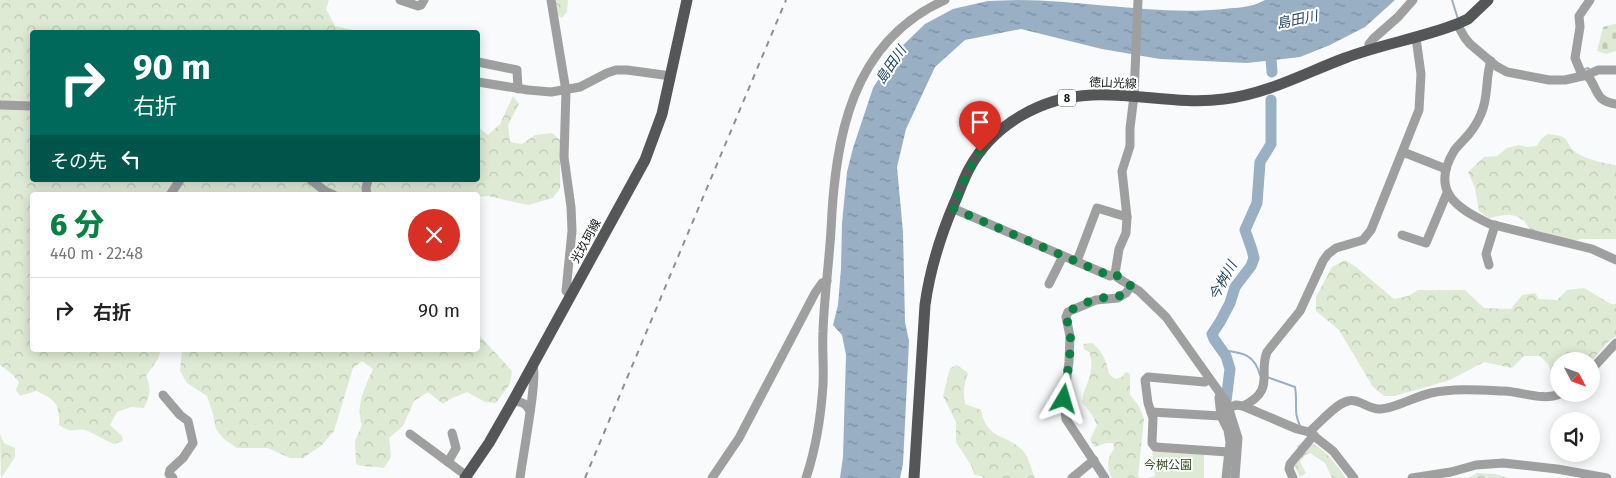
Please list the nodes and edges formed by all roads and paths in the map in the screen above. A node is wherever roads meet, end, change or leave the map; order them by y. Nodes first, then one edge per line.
1 (400, 0) edge
2 (424, 0) edge
3 (551, 0) edge
4 (687, 0) edge
5 (944, 0) edge
6 (1138, 0) edge
7 (1413, 0) edge
8 (1488, 0) edge
9 (1590, 0) edge
10 (1457, 24) junction
11 (1416, 38) junction
12 (1369, 50) junction
13 (480, 62) edge
14 (1491, 62) junction
15 (1616, 70) edge
16 (1585, 75) junction
17 (670, 76) junction
18 (480, 82) edge
19 (518, 89) junction
20 (566, 91) junction
21 (1134, 93) junction
22 (1616, 104) edge
23 (0, 105) edge
24 (30, 106) edge
25 (1403, 152) junction
26 (1446, 169) junction
27 (314, 182) edge
28 (327, 192) edge
29 (1447, 193) junction
30 (952, 208) junction
31 (1127, 217) junction
32 (1495, 225) junction
33 (1402, 235) dead end
34 (1063, 256) junction
35 (1616, 260) edge
36 (1077, 261) junction
37 (1489, 265) dead end
38 (1115, 274) junction
39 (827, 281) junction
40 (1049, 284) dead end
41 (1131, 286) junction
42 (571, 296) junction
43 (1616, 343) edge
44 (1600, 360) edge
45 (533, 366) junction
46 (1209, 379) junction
47 (163, 395) dead end
48 (1220, 395) junction
49 (1550, 397) edge
50 (513, 401) junction
51 (1244, 406) junction
52 (1229, 408) junction
53 (530, 411) junction
54 (1151, 412) junction
55 (1221, 416) junction
56 (452, 433) dead end
57 (1312, 433) junction
58 (410, 434) dead end
59 (1228, 452) junction
60 (1094, 460) junction
61 (448, 462) junction
62 (466, 477) edge
63 (173, 478) edge
64 (520, 478) edge
65 (712, 478) edge
66 (806, 478) edge
67 (914, 478) edge
68 (1072, 478) edge
69 (1105, 478) edge
70 (1226, 478) edge
71 (1235, 478) edge
72 (1293, 478) edge
73 (1354, 478) edge
74 (1412, 478) edge
75 (1607, 478) edge

1 - 2 street
3 - 20 street
4 - 17 main road, 光玖珂線
5 - 39 street
6 - 21 street
7 - 12 street
8 - 10 main road, 徳山光線 / 8
9 - 16 street
10 - 11 main road, 徳山光線 / 8
10 - 14 street
11 - 12 main road, 徳山光線 / 8
11 - 25 street
12 - 21 main road, 徳山光線 / 8
13 - 19 street
14 - 16 street
14 - 26 street
15 - 16 street
16 - 22 street
17 - 20 street
17 - 42 main road, 光玖珂線
18 - 19 street
19 - 20 street
20 - 42 street
21 - 30 main road, 徳山光線 / 8
21 - 31 street
23 - 24 street
25 - 26 street
25 - 51 street
26 - 29 street
27 - 28 street
29 - 32 street
29 - 33 street
30 - 34 street
30 - 67 main road, 徳山光線 / 8
31 - 36 street
31 - 38 street
32 - 35 street
32 - 37 street
34 - 36 street
34 - 40 street
36 - 38 street
38 - 41 street
39 - 65 street
39 - 66 street
41 - 46 street
41 - 60 street
42 - 45 main road, 光玖珂線
43 - 44 street
45 - 50 main road, 光玖珂線
45 - 53 street
46 - 48 street
46 - 54 street
47 - 63 street
48 - 52 street
48 - 55 street
49 - 57 street
50 - 53 street
50 - 62 main road, 光玖珂線
51 - 52 street
51 - 57 street
52 - 71 street
53 - 64 street
54 - 55 street
54 - 59 street
55 - 59 street
56 - 61 street
57 - 72 street
57 - 73 street
58 - 61 street
59 - 70 street
60 - 68 street
60 - 69 street
61 - 62 street
74 - 75 street

